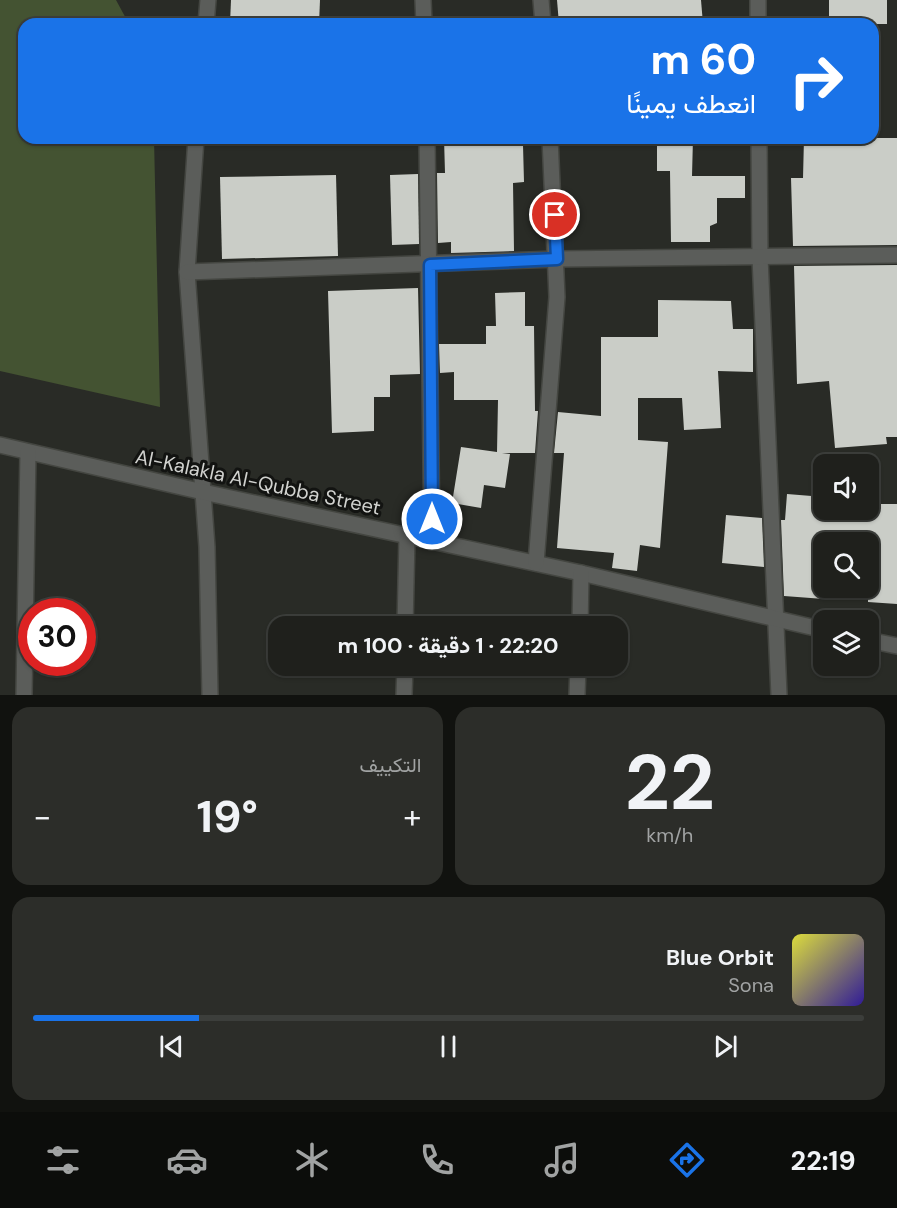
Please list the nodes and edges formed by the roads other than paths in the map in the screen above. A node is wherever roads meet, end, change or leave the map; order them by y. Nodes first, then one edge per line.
1 (208, 0) edge
2 (423, 0) edge
3 (541, 0) edge
4 (758, 0) edge
5 (206, 18) edge
6 (424, 18) edge
7 (542, 18) edge
8 (758, 18) edge
9 (196, 144) edge
10 (427, 144) edge
11 (550, 144) edge
12 (759, 144) edge
13 (897, 255) edge
14 (760, 257) junction
15 (557, 259) junction
16 (430, 265) junction
17 (187, 272) junction
18 (0, 445) edge
19 (28, 452) junction
20 (203, 492) junction
21 (407, 536) junction
22 (432, 542) junction
23 (536, 563) junction
24 (581, 573) junction
25 (405, 616) edge
26 (579, 616) edge
27 (776, 619) junction
28 (813, 627) edge
29 (879, 642) edge
30 (897, 646) edge
31 (405, 676) edge
32 (578, 676) edge
33 (24, 695) edge
34 (210, 695) edge
35 (404, 695) edge
36 (577, 695) edge
37 (779, 695) edge

1 - 5 street
2 - 6 street
3 - 7 street
4 - 8 street
9 - 17 street
10 - 16 street
11 - 15 street
12 - 14 street
13 - 14 street
14 - 15 street
14 - 27 street
15 - 16 street
15 - 23 street
16 - 17 street
16 - 22 street
17 - 20 street
18 - 19 street, Al-Kalakla Al-Qubba Street
19 - 20 street, Al-Kalakla Al-Qubba Street
19 - 33 street
20 - 21 street, Al-Kalakla Al-Qubba Street
20 - 34 street
21 - 22 street, Al-Kalakla Al-Qubba Street
21 - 25 street
22 - 23 street, Al-Kalakla Al-Qubba Street
23 - 24 street, Al-Kalakla Al-Qubba Street
24 - 26 street
24 - 27 street, Al-Kalakla Al-Qubba Street
27 - 28 street, Al-Kalakla Al-Qubba Street
27 - 37 street
29 - 30 street
31 - 35 street
32 - 36 street

